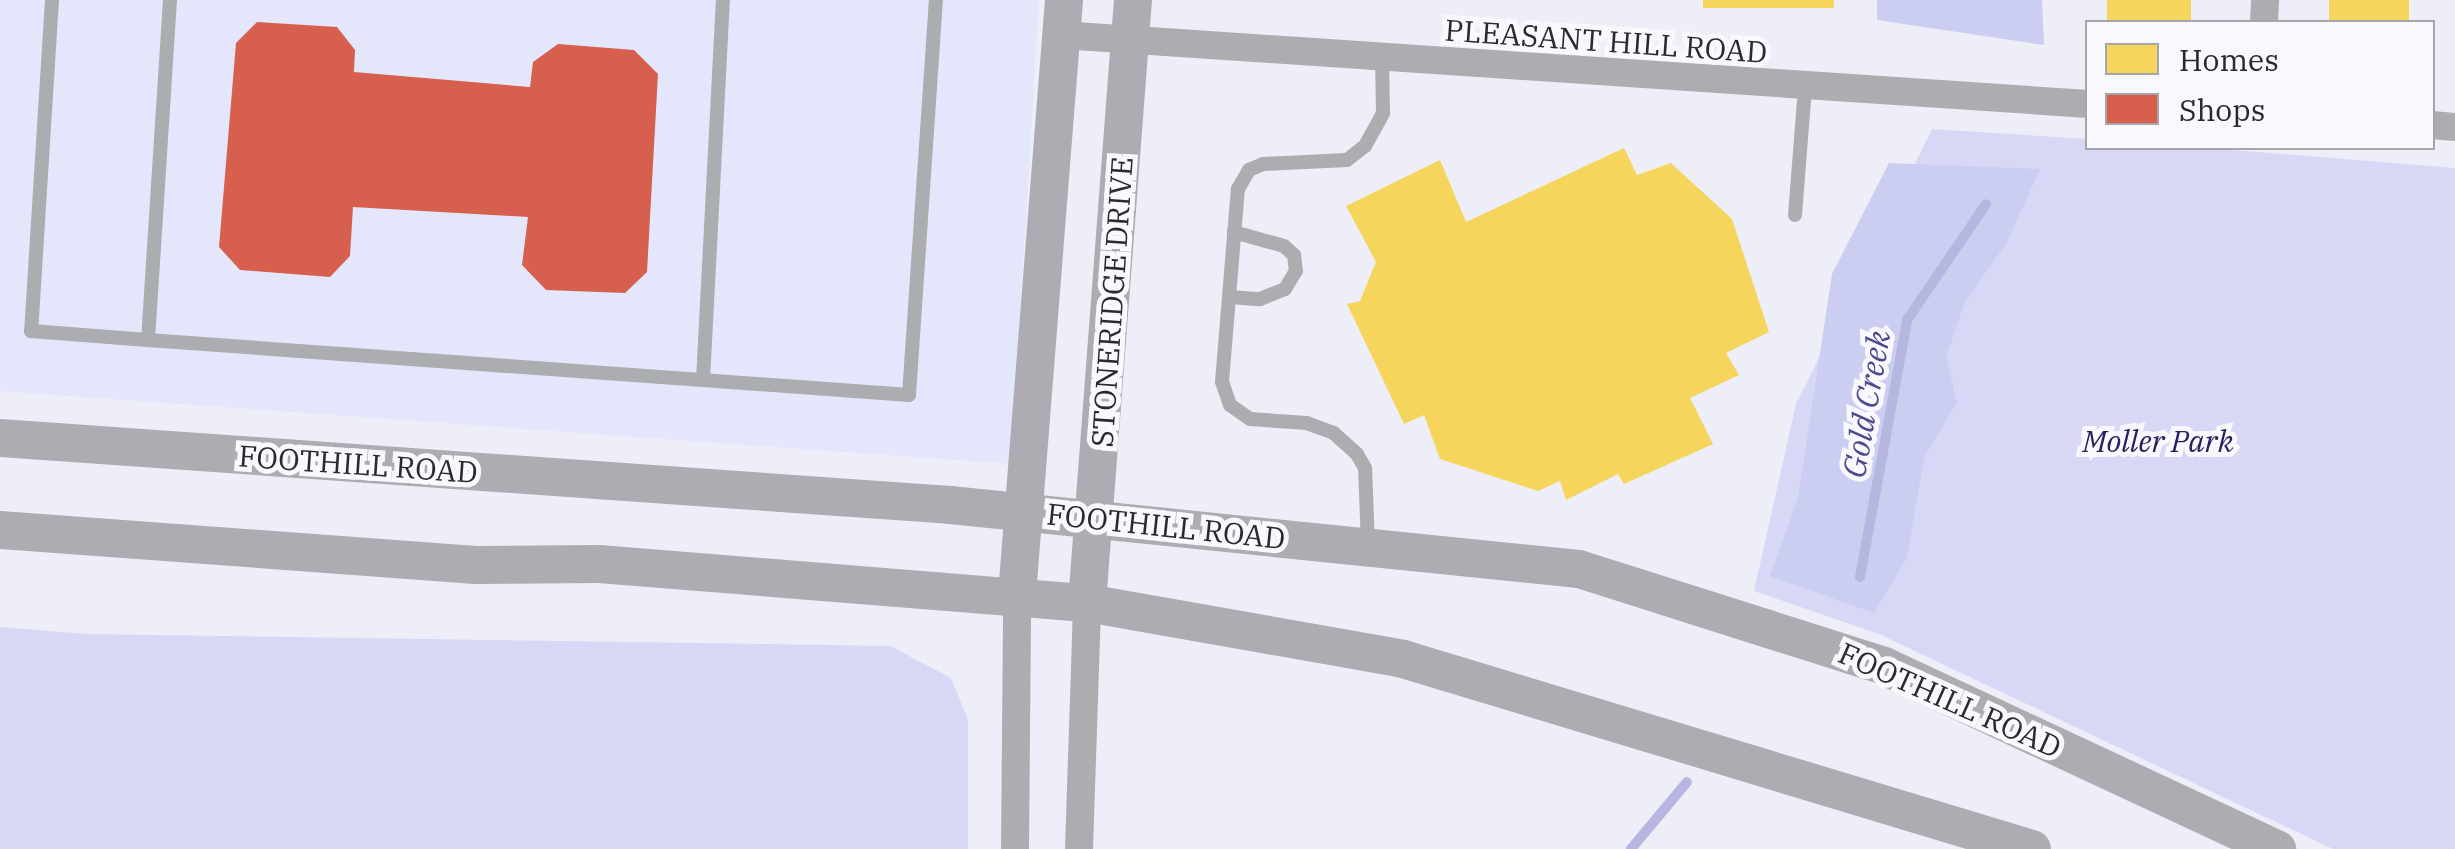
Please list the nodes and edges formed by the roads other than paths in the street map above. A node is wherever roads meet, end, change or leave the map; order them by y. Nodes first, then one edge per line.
1 (52, 0) edge
2 (170, 0) edge
3 (723, 0) edge
4 (936, 0) edge
5 (1133, 0) edge
6 (1062, 18) edge
7 (1130, 39) junction
8 (1382, 57) junction
9 (1805, 88) junction
10 (2085, 104) edge
11 (1795, 215) dead end
12 (1234, 232) junction
13 (1229, 297) junction
14 (148, 340) junction
15 (703, 380) junction
16 (0, 438) edge
17 (1024, 512) junction
18 (1095, 520) junction
19 (0, 530) edge
20 (1368, 545) junction
21 (1017, 595) junction
22 (1087, 603) junction
23 (1014, 849) edge
24 (1078, 849) edge
25 (2032, 849) edge
26 (2277, 849) edge

1 - 14 lane
2 - 14 lane
3 - 15 lane
4 - 15 lane
5 - 7 main road, STONERIDGE DRIVE
6 - 7 street, PLEASANT HILL ROAD
6 - 17 main road
7 - 8 street, PLEASANT HILL ROAD
7 - 18 main road, STONERIDGE DRIVE
8 - 9 street, PLEASANT HILL ROAD
8 - 12 lane
9 - 10 street, PLEASANT HILL ROAD
9 - 11 lane
12 - 13 lane
12 - 13 lane
13 - 20 lane
14 - 15 lane
16 - 17 main road, FOOTHILL ROAD
17 - 18 main road, FOOTHILL ROAD
17 - 21 main road
18 - 20 main road, FOOTHILL ROAD
18 - 22 main road, STONERIDGE DRIVE
19 - 21 main road
20 - 26 main road, FOOTHILL ROAD
21 - 22 main road
21 - 23 street
22 - 24 street
22 - 25 main road

